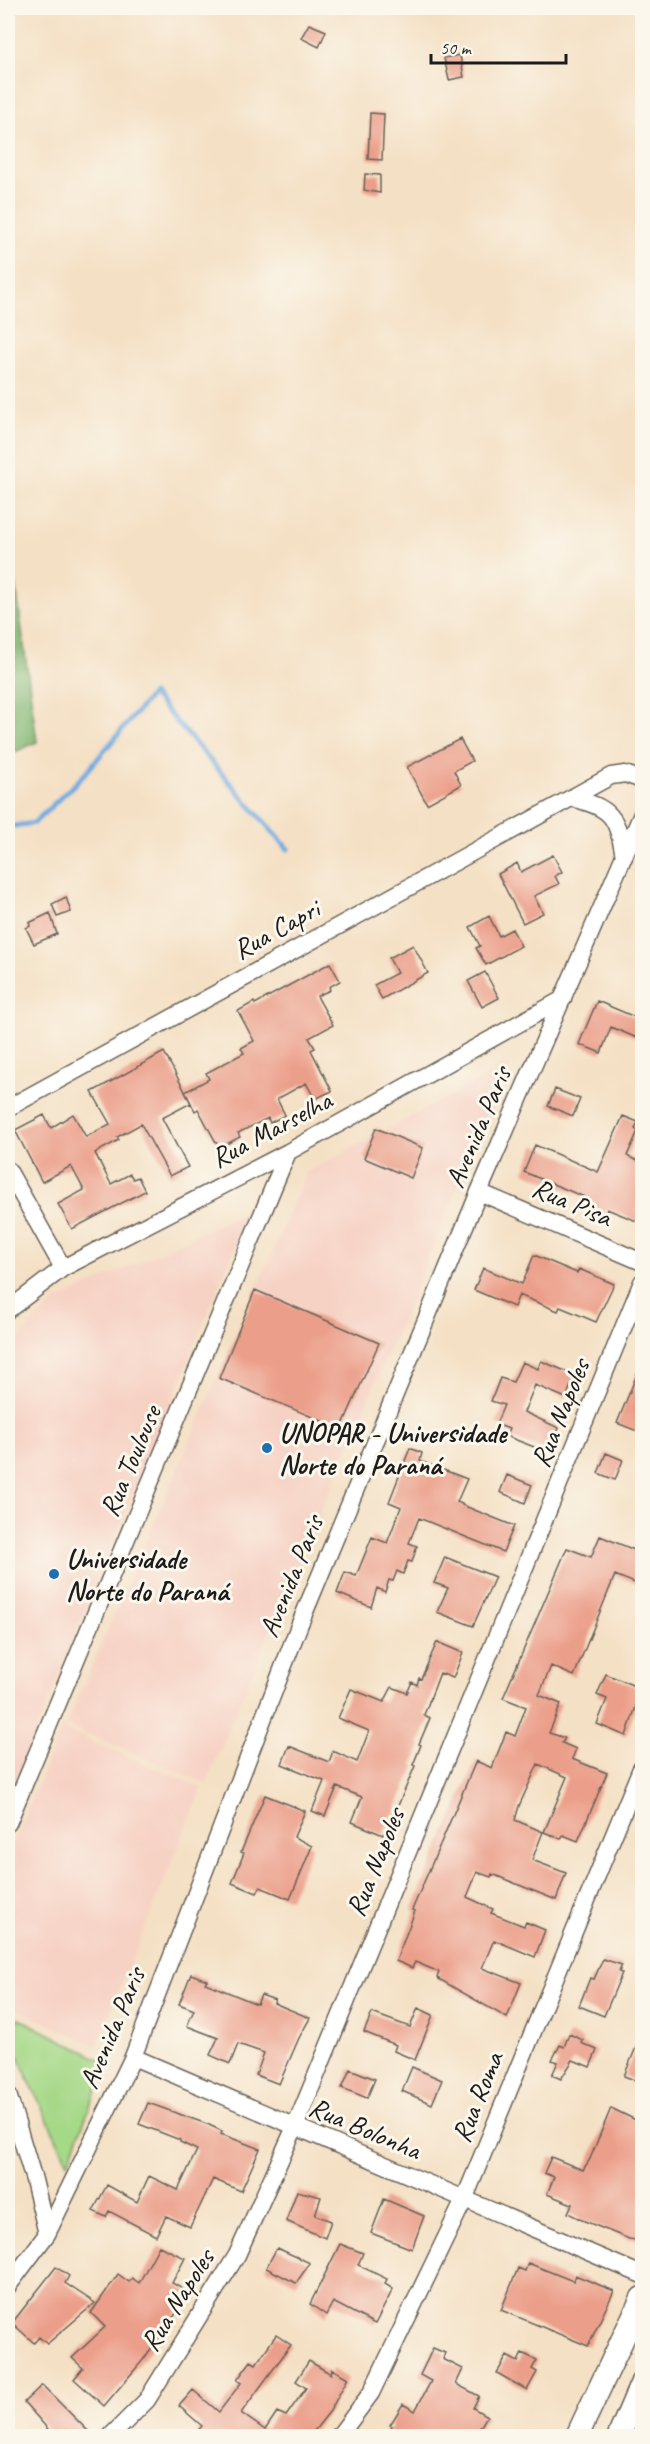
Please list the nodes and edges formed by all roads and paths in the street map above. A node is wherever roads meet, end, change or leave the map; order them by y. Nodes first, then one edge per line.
1 (642, 780) edge
2 (571, 798) junction
3 (642, 814) edge
4 (624, 858) junction
5 (562, 999) junction
6 (8, 1108) edge
7 (288, 1152) junction
8 (8, 1170) edge
9 (479, 1192) junction
10 (642, 1262) edge
11 (63, 1268) junction
12 (642, 1282) edge
13 (8, 1310) edge
14 (642, 1766) edge
15 (8, 1823) edge
16 (133, 2056) junction
17 (8, 2094) edge
18 (295, 2127) junction
19 (464, 2200) junction
20 (47, 2234) junction
21 (642, 2275) edge
22 (8, 2286) edge
23 (642, 2298) edge
24 (642, 2382) edge
25 (111, 2436) edge
26 (339, 2436) edge
27 (577, 2436) edge
28 (619, 2436) edge

1 - 2 street, Rua Capri
2 - 4 street
2 - 6 street, Rua Capri
3 - 4 street, Avenida Paris
4 - 5 street, Avenida Paris
5 - 7 street, Rua Marselha
5 - 9 street, Avenida Paris
7 - 11 street, Rua Marselha
7 - 15 street, Rua Toulouse
8 - 11 street
9 - 10 street, Rua Pisa
9 - 16 street, Avenida Paris
11 - 13 street, Rua Marselha
12 - 18 street, Rua Napoles
14 - 19 street, Rua Roma
16 - 18 street, Rua Bolonha
16 - 20 street, Avenida Paris
17 - 20 street
18 - 19 street, Rua Bolonha
18 - 25 street, Rua Napoles
19 - 21 street, Rua Bolonha
19 - 26 street, Rua Roma
20 - 22 street, Avenida Paris
23 - 27 main road
24 - 28 main road

